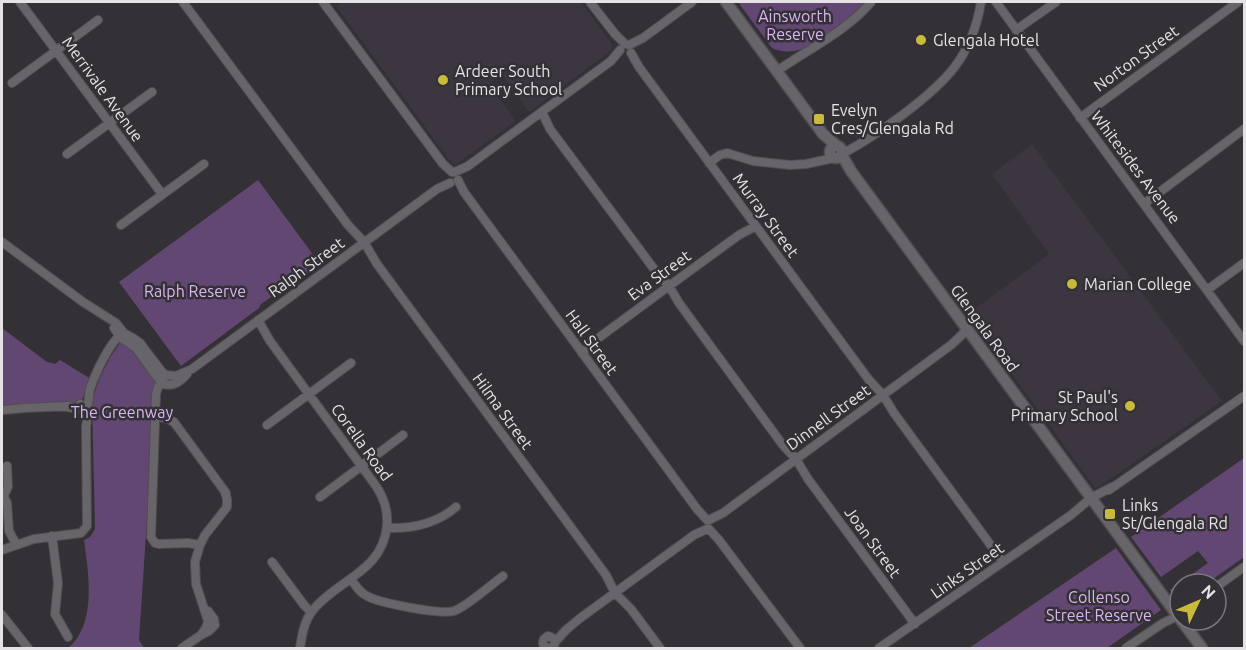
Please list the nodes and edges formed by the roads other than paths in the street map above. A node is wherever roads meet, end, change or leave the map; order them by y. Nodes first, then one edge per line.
1 (20, 2) edge
2 (183, 2) edge
3 (326, 2) edge
4 (590, 2) edge
5 (692, 2) edge
6 (726, 2) edge
7 (871, 2) edge
8 (996, 2) edge
9 (1056, 2) edge
10 (1238, 2) edge
11 (981, 3) edge
12 (1003, 12) junction
13 (98, 20) dead end
14 (1016, 30) junction
15 (626, 50) junction
16 (56, 51) junction
17 (777, 72) junction
18 (12, 83) dead end
19 (152, 92) dead end
20 (539, 114) junction
21 (1080, 118) junction
22 (110, 122) junction
23 (1245, 129) edge
24 (836, 152) junction
25 (67, 154) dead end
26 (709, 163) junction
27 (204, 164) dead end
28 (453, 178) junction
29 (162, 194) junction
30 (1144, 203) junction
31 (754, 223) junction
32 (121, 225) dead end
33 (2, 242) edge
34 (362, 244) junction
35 (1245, 263) edge
36 (667, 287) junction
37 (1208, 290) junction
38 (256, 322) junction
39 (969, 332) junction
40 (122, 336) junction
41 (1245, 340) edge
42 (580, 351) junction
43 (351, 363) dead end
44 (163, 381) junction
45 (309, 394) junction
46 (1245, 396) edge
47 (881, 397) junction
48 (82, 407) junction
49 (2, 410) edge
50 (155, 420) junction
51 (267, 425) dead end
52 (404, 435) dead end
53 (794, 461) junction
54 (7, 465) dead end
55 (362, 466) junction
56 (3, 494) edge
57 (320, 497) dead end
58 (1093, 500) junction
59 (456, 507) dead end
60 (708, 524) junction
61 (387, 528) junction
62 (52, 536) junction
63 (16, 544) junction
64 (198, 549) junction
65 (2, 550) edge
66 (272, 562) dead end
67 (1003, 562) junction
68 (1245, 567) edge
69 (503, 576) dead end
70 (351, 579) junction
71 (1228, 579) edge
72 (617, 591) junction
73 (1168, 601) edge
74 (311, 612) junction
75 (2, 615) edge
76 (1168, 620) edge
77 (915, 624) junction
78 (1190, 632) edge
79 (68, 637) dead end
80 (549, 646) edge
81 (28, 648) edge
82 (182, 648) edge
83 (300, 648) edge
84 (660, 648) edge
85 (800, 648) edge
86 (879, 648) edge
87 (1126, 648) edge
88 (1202, 648) edge

1 - 16 street, Merrivale Avenue
2 - 34 street, Hilma Street
3 - 28 street, Hall Street
4 - 15 street, Murray Street
5 - 15 street, Ralph Street
6 - 17 street, Glengala Road
7 - 17 street
8 - 12 street, Whitesides Avenue
9 - 14 street
10 - 21 street, Norton Street
11 - 12 street
11 - 24 street
12 - 14 street, Whitesides Avenue
13 - 16 street
14 - 21 street, Whitesides Avenue
15 - 20 street, Ralph Street
15 - 26 street, Murray Street
16 - 18 street
16 - 22 street, Merrivale Avenue
17 - 24 street, Glengala Road
19 - 22 street
20 - 28 street, Ralph Street
20 - 36 street, Joan Street
21 - 30 street, Whitesides Avenue
22 - 25 street
22 - 29 street, Merrivale Avenue
23 - 30 street
24 - 26 street
24 - 39 street, Glengala Road
26 - 31 street, Murray Street
27 - 29 street
28 - 34 street, Ralph Street
28 - 42 street, Hall Street
29 - 32 street
30 - 37 street, Whitesides Avenue
31 - 36 street, Eva Street
31 - 47 street, Murray Street
33 - 40 street
34 - 38 street, Ralph Street
34 - 72 street, Hilma Street
35 - 37 street
36 - 42 street, Eva Street
36 - 53 street, Joan Street
37 - 41 street, Whitesides Avenue
38 - 44 street, Ralph Street
38 - 45 street, Corella Road
39 - 47 street, Dinnell Street
39 - 58 street, Glengala Road
40 - 44 street
40 - 48 street
42 - 60 street, Hall Street
43 - 45 street
44 - 50 street
45 - 51 street
45 - 55 street, Corella Road
46 - 58 street, Links Street
47 - 53 street, Dinnell Street
47 - 67 street, Murray Street
48 - 49 street
48 - 62 street
50 - 64 street
50 - 64 street
52 - 55 street
53 - 60 street, Dinnell Street
53 - 77 street, Joan Street
54 - 56 street
55 - 57 street
55 - 61 street, Corella Road
56 - 63 street
58 - 67 street, Links Street
58 - 73 street, Glengala Road
59 - 61 street
60 - 72 street, Dinnell Street
60 - 85 street, Hall Street
61 - 70 street, Corella Road
62 - 63 street
62 - 79 street
63 - 65 street
64 - 82 street
66 - 74 street
67 - 77 street, Links Street
68 - 71 street
69 - 70 street
70 - 74 street, Corella Road
72 - 80 street, Dinnell Street
72 - 84 street, Hilma Street
74 - 83 street
75 - 81 street
76 - 87 street
77 - 86 street, Links Street
78 - 88 street, Glengala Road

